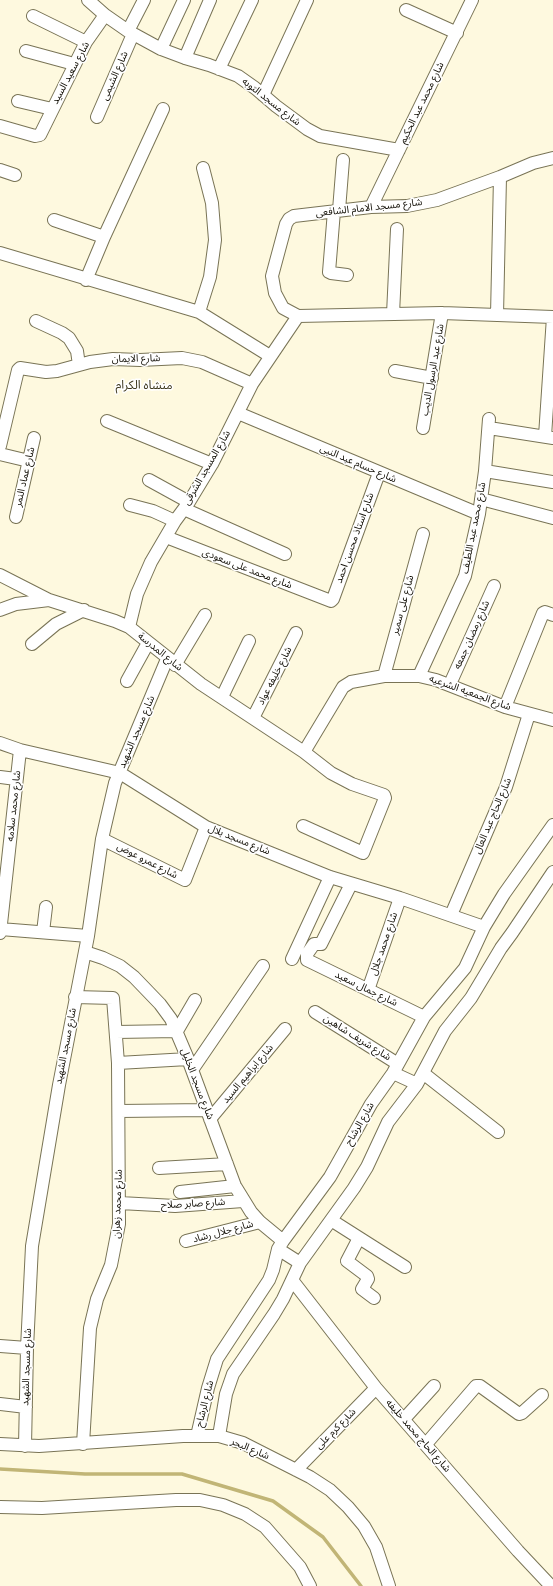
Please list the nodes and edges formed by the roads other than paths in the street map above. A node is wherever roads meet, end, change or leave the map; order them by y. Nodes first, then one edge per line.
1 (88, 0) edge
2 (144, 0) edge
3 (184, 0) edge
4 (210, 0) edge
5 (252, 0) edge
6 (307, 0) edge
7 (468, 1) edge
8 (406, 10) dead end
9 (105, 15) junction
10 (33, 16) dead end
11 (130, 33) junction
12 (457, 33) junction
13 (86, 42) junction
14 (161, 49) junction
15 (26, 51) dead end
16 (184, 58) junction
17 (74, 64) junction
18 (219, 69) junction
19 (263, 95) junction
20 (18, 101) dead end
21 (52, 109) junction
22 (162, 109) dead end
23 (97, 117) dead end
24 (0, 126) edge
25 (399, 150) junction
26 (553, 158) edge
27 (343, 160) dead end
28 (203, 168) dead end
29 (0, 170) edge
30 (15, 175) dead end
31 (500, 177) junction
32 (372, 207) junction
33 (336, 211) junction
34 (54, 220) dead end
35 (396, 229) dead end
36 (104, 237) junction
37 (0, 253) edge
38 (347, 275) dead end
39 (86, 280) junction
40 (199, 312) junction
41 (442, 313) junction
42 (393, 314) junction
43 (497, 315) junction
44 (298, 316) junction
45 (553, 318) edge
46 (36, 321) dead end
47 (270, 356) junction
48 (79, 365) junction
49 (395, 370) dead end
50 (432, 378) junction
51 (252, 384) junction
52 (238, 412) junction
53 (106, 421) dead end
54 (423, 428) dead end
55 (549, 437) edge
56 (34, 438) dead end
57 (0, 446) edge
58 (0, 454) edge
59 (29, 461) junction
60 (212, 464) junction
61 (485, 471) junction
62 (379, 473) junction
63 (149, 480) dead end
64 (553, 482) edge
65 (481, 499) junction
66 (130, 505) dead end
67 (186, 505) junction
68 (479, 514) junction
69 (16, 516) dead end
70 (553, 518) edge
71 (175, 521) junction
72 (423, 534) dead end
73 (166, 537) junction
74 (285, 554) dead end
75 (0, 575) edge
76 (494, 586) dead end
77 (49, 600) junction
78 (329, 601) joint
79 (0, 610) edge
80 (84, 610) junction
81 (553, 614) edge
82 (205, 615) dead end
83 (129, 626) junction
84 (296, 634) dead end
85 (249, 641) dead end
86 (148, 642) junction
87 (32, 644) dead end
88 (171, 662) junction
89 (384, 676) junction
90 (419, 676) junction
91 (127, 681) dead end
92 (450, 684) junction
93 (222, 697) junction
94 (505, 707) junction
95 (529, 714) junction
96 (253, 718) junction
97 (553, 720) edge
98 (0, 744) edge
99 (20, 750) junction
100 (304, 752) junction
101 (120, 773) junction
102 (0, 777) edge
103 (16, 779) junction
104 (553, 825) edge
105 (303, 826) dead end
106 (206, 827) junction
107 (102, 838) junction
108 (553, 872) edge
109 (330, 877) junction
110 (351, 884) junction
111 (400, 898) junction
112 (46, 907) dead end
113 (451, 915) junction
114 (484, 927) junction
115 (0, 929) edge
116 (43, 932) junction
117 (0, 933) edge
118 (88, 936) junction
119 (85, 952) junction
120 (292, 959) dead end
121 (263, 966) dead end
122 (368, 990) junction
123 (75, 997) junction
124 (195, 1000) dead end
125 (315, 1012) dead end
126 (424, 1017) junction
127 (285, 1029) dead end
128 (177, 1031) junction
129 (116, 1032) junction
130 (118, 1063) junction
131 (190, 1064) junction
132 (397, 1071) junction
133 (423, 1073) junction
134 (415, 1083) junction
135 (119, 1111) junction
136 (209, 1115) junction
137 (498, 1132) dead end
138 (227, 1164) junction
139 (159, 1168) dead end
140 (235, 1186) junction
141 (180, 1192) dead end
142 (243, 1201) junction
143 (120, 1203) junction
144 (331, 1220) junction
145 (260, 1222) junction
146 (359, 1238) junction
147 (186, 1241) dead end
148 (281, 1247) junction
149 (297, 1261) junction
150 (405, 1267) dead end
151 (292, 1280) junction
152 (374, 1298) dead end
153 (0, 1346) edge
154 (27, 1348) junction
155 (434, 1386) dead end
156 (376, 1388) junction
157 (217, 1391) junction
158 (542, 1395) dead end
159 (0, 1404) edge
160 (26, 1407) junction
161 (404, 1419) junction
162 (197, 1436) junction
163 (219, 1436) junction
164 (0, 1444) edge
165 (83, 1444) junction
166 (426, 1444) junction
167 (25, 1446) junction
168 (296, 1470) junction
169 (0, 1507) edge
170 (310, 1586) edge
171 (389, 1586) edge
172 (551, 1586) edge

1 - 9 street, شارع مسجد التوبه
2 - 11 street, شارع الشيمى
3 - 14 street
4 - 16 street
5 - 18 street
6 - 19 street
7 - 12 street, شارع محمد عبد الحكيم
8 - 12 street
9 - 11 street, شارع مسجد التوبه
9 - 13 street, شارع سعيد السيد
10 - 13 street
11 - 14 street, شارع مسجد التوبه
11 - 23 street, شارع الشيمى
12 - 25 street, شارع محمد عبد الحكيم
13 - 17 street, شارع سعيد السيد
14 - 16 street, شارع مسجد التوبه
15 - 17 street
16 - 18 street, شارع مسجد التوبه
17 - 21 street, شارع سعيد السيد
18 - 19 street, شارع مسجد التوبه
19 - 25 street, شارع مسجد التوبه
20 - 21 street
21 - 24 street, شارع سعيد السيد
22 - 36 street
25 - 32 street, شارع محمد عبد الحكيم
26 - 31 street, شارع مسجد الامام الشافعى
27 - 33 street
28 - 40 street
29 - 30 street
31 - 32 street, شارع مسجد الامام الشافعى
31 - 43 street
32 - 33 street, شارع مسجد الامام الشافعى
33 - 38 street
33 - 44 street, شارع مسجد الامام الشافعى
34 - 36 street
35 - 42 street
36 - 39 street
37 - 39 street
39 - 40 street
40 - 47 street
41 - 42 street
41 - 43 street
41 - 50 street, شارع عبد الرسول الديب
42 - 44 street
43 - 45 street
44 - 47 street, شارع المسجد الشرقى
45 - 55 street
46 - 48 street
47 - 51 street, شارع المسجد الشرقى
48 - 51 street, شارع الايمان
48 - 57 street, شارع الايمان
49 - 50 street
50 - 54 street, شارع عبد الرسول الديب
51 - 52 street, شارع المسجد الشرقى
52 - 60 street, شارع المسجد الشرقى
52 - 62 street, شارع حسام عبد النبى
53 - 60 street
55 - 61 street, شارع محمد عبد اللطيف
56 - 59 street, شارع عماد النمر
58 - 59 street
59 - 69 street, شارع عماد النمر
60 - 67 street, شارع المسجد الشرقى
61 - 64 street
61 - 65 street, شارع محمد عبد اللطيف
62 - 68 street, شارع حسام عبد النبى
62 - 78 street, شارع استاذ محسن احمد
63 - 67 street
65 - 68 street, شارع محمد عبد اللطيف
65 - 70 street
66 - 71 street
67 - 71 street, شارع المسجد الشرقى
67 - 74 street
68 - 90 street, شارع محمد عبد اللطيف
71 - 73 street, شارع المسجد الشرقى
72 - 89 street, شارع على سمير
73 - 78 street, شارع محمد على سعودى
73 - 83 street, شارع المسجد الشرقى
75 - 77 street
76 - 92 street, شارع رمضان جمعه
77 - 79 street, شارع المدرسة
77 - 80 street, شارع المدرسة
80 - 83 street, شارع المدرسة
80 - 87 street
81 - 94 street
82 - 88 street, شارع مسجد الشهيد
83 - 86 street, شارع المدرسة
84 - 96 street, شارع خليفه عواد
85 - 93 street
86 - 88 street, شارع المدرسة
86 - 91 street
88 - 93 street, شارع المدرسة
88 - 101 street, شارع مسجد الشهيد
89 - 90 street, شارع الجمعيه الشرعيه
89 - 100 street, شارع الجمعيه الشرعيه
90 - 92 street, شارع الجمعيه الشرعيه
92 - 94 street, شارع الجمعيه الشرعيه
93 - 96 street, شارع المدرسة
94 - 95 street, شارع الجمعيه الشرعيه
95 - 97 street, شارع الجمعيه الشرعيه
95 - 113 street, شارع الحاج عبد العال
96 - 100 street, شارع المدرسة
98 - 99 street, شارع مسجد بلال
99 - 101 street, شارع مسجد بلال
99 - 103 street, شارع محمد سلامه
100 - 105 street, شارع المدرسة
101 - 106 street, شارع مسجد بلال
101 - 107 street, شارع مسجد الشهيد
102 - 103 street
103 - 115 street, شارع محمد سلامه
104 - 114 street, شارع الرشاح
106 - 107 street, شارع عمرو عوض
106 - 109 street, شارع مسجد بلال
107 - 118 street, شارع مسجد الشهيد
108 - 133 street, شارع الرشاح
109 - 110 street, شارع مسجد بلال
109 - 120 street
110 - 111 street, شارع مسجد بلال
110 - 122 street, شارع جمال سعيد
111 - 113 street, شارع مسجد بلال
111 - 122 street, شارع محمد جلال
112 - 116 street
113 - 114 street, شارع مسجد بلال
114 - 126 street, شارع الرشاح
115 - 116 street
115 - 117 street, شارع محمد سلامه
116 - 118 street
118 - 119 street, شارع مسجد الشهيد
119 - 123 street, شارع مسجد الشهيد
119 - 128 street, شارع مسجد الخليل
121 - 131 street
122 - 126 street, شارع جمال سعيد
123 - 129 street, شارع محمد زهران
123 - 154 street, شارع مسجد الشهيد
124 - 128 street
125 - 132 street, شارع شريف شاهين
126 - 132 street, شارع الرشاح
127 - 136 street, شارع ابراهيم السيد
128 - 129 street
128 - 131 street, شارع مسجد الخليل
129 - 130 street, شارع محمد زهران
130 - 131 street
130 - 135 street, شارع محمد زهران
131 - 136 street, شارع مسجد الخليل
132 - 134 street, شارع شريف شاهين
132 - 148 street, شارع الرشاح
133 - 134 street, شارع الرشاح
133 - 137 street
134 - 144 street, شارع الرشاح
135 - 136 street
135 - 143 street, شارع محمد زهران
136 - 138 street, شارع مسجد الخليل
138 - 139 street
138 - 140 street, شارع مسجد الخليل
140 - 141 street
140 - 142 street, شارع مسجد الخليل
142 - 143 street, شارع صابر صلاح
142 - 145 street, شارع مسجد الخليل
143 - 165 street, شارع محمد زهران
144 - 146 street
144 - 149 street, شارع الرشاح
145 - 147 street, شارع جلال رشاد
145 - 148 street, شارع مسجد الخليل
146 - 150 street
146 - 152 street
148 - 149 street, شارع مسجد الخليل
148 - 157 street, شارع الرشاح
149 - 151 street, شارع الرشاح
151 - 156 street, شارع الحاج محمد خليفه
151 - 157 street, شارع الرشاح
153 - 154 street
154 - 160 street, شارع مسجد الشهيد
155 - 161 street
156 - 161 street, شارع الحاج محمد خليفه
156 - 168 street, شارع كرم على
157 - 162 street, شارع الرشاح
157 - 163 street, شارع الرشاح
158 - 166 street
159 - 160 street
160 - 167 street, شارع مسجد الشهيد
161 - 166 street, شارع الحاج محمد خليفه
162 - 163 street, شارع البحر
162 - 165 street, شارع البحر
163 - 168 street, شارع البحر
164 - 167 street, شارع البحر
165 - 167 street, شارع البحر
166 - 172 street, شارع الحاج محمد خليفه
168 - 171 street, شارع البحر
169 - 170 street

